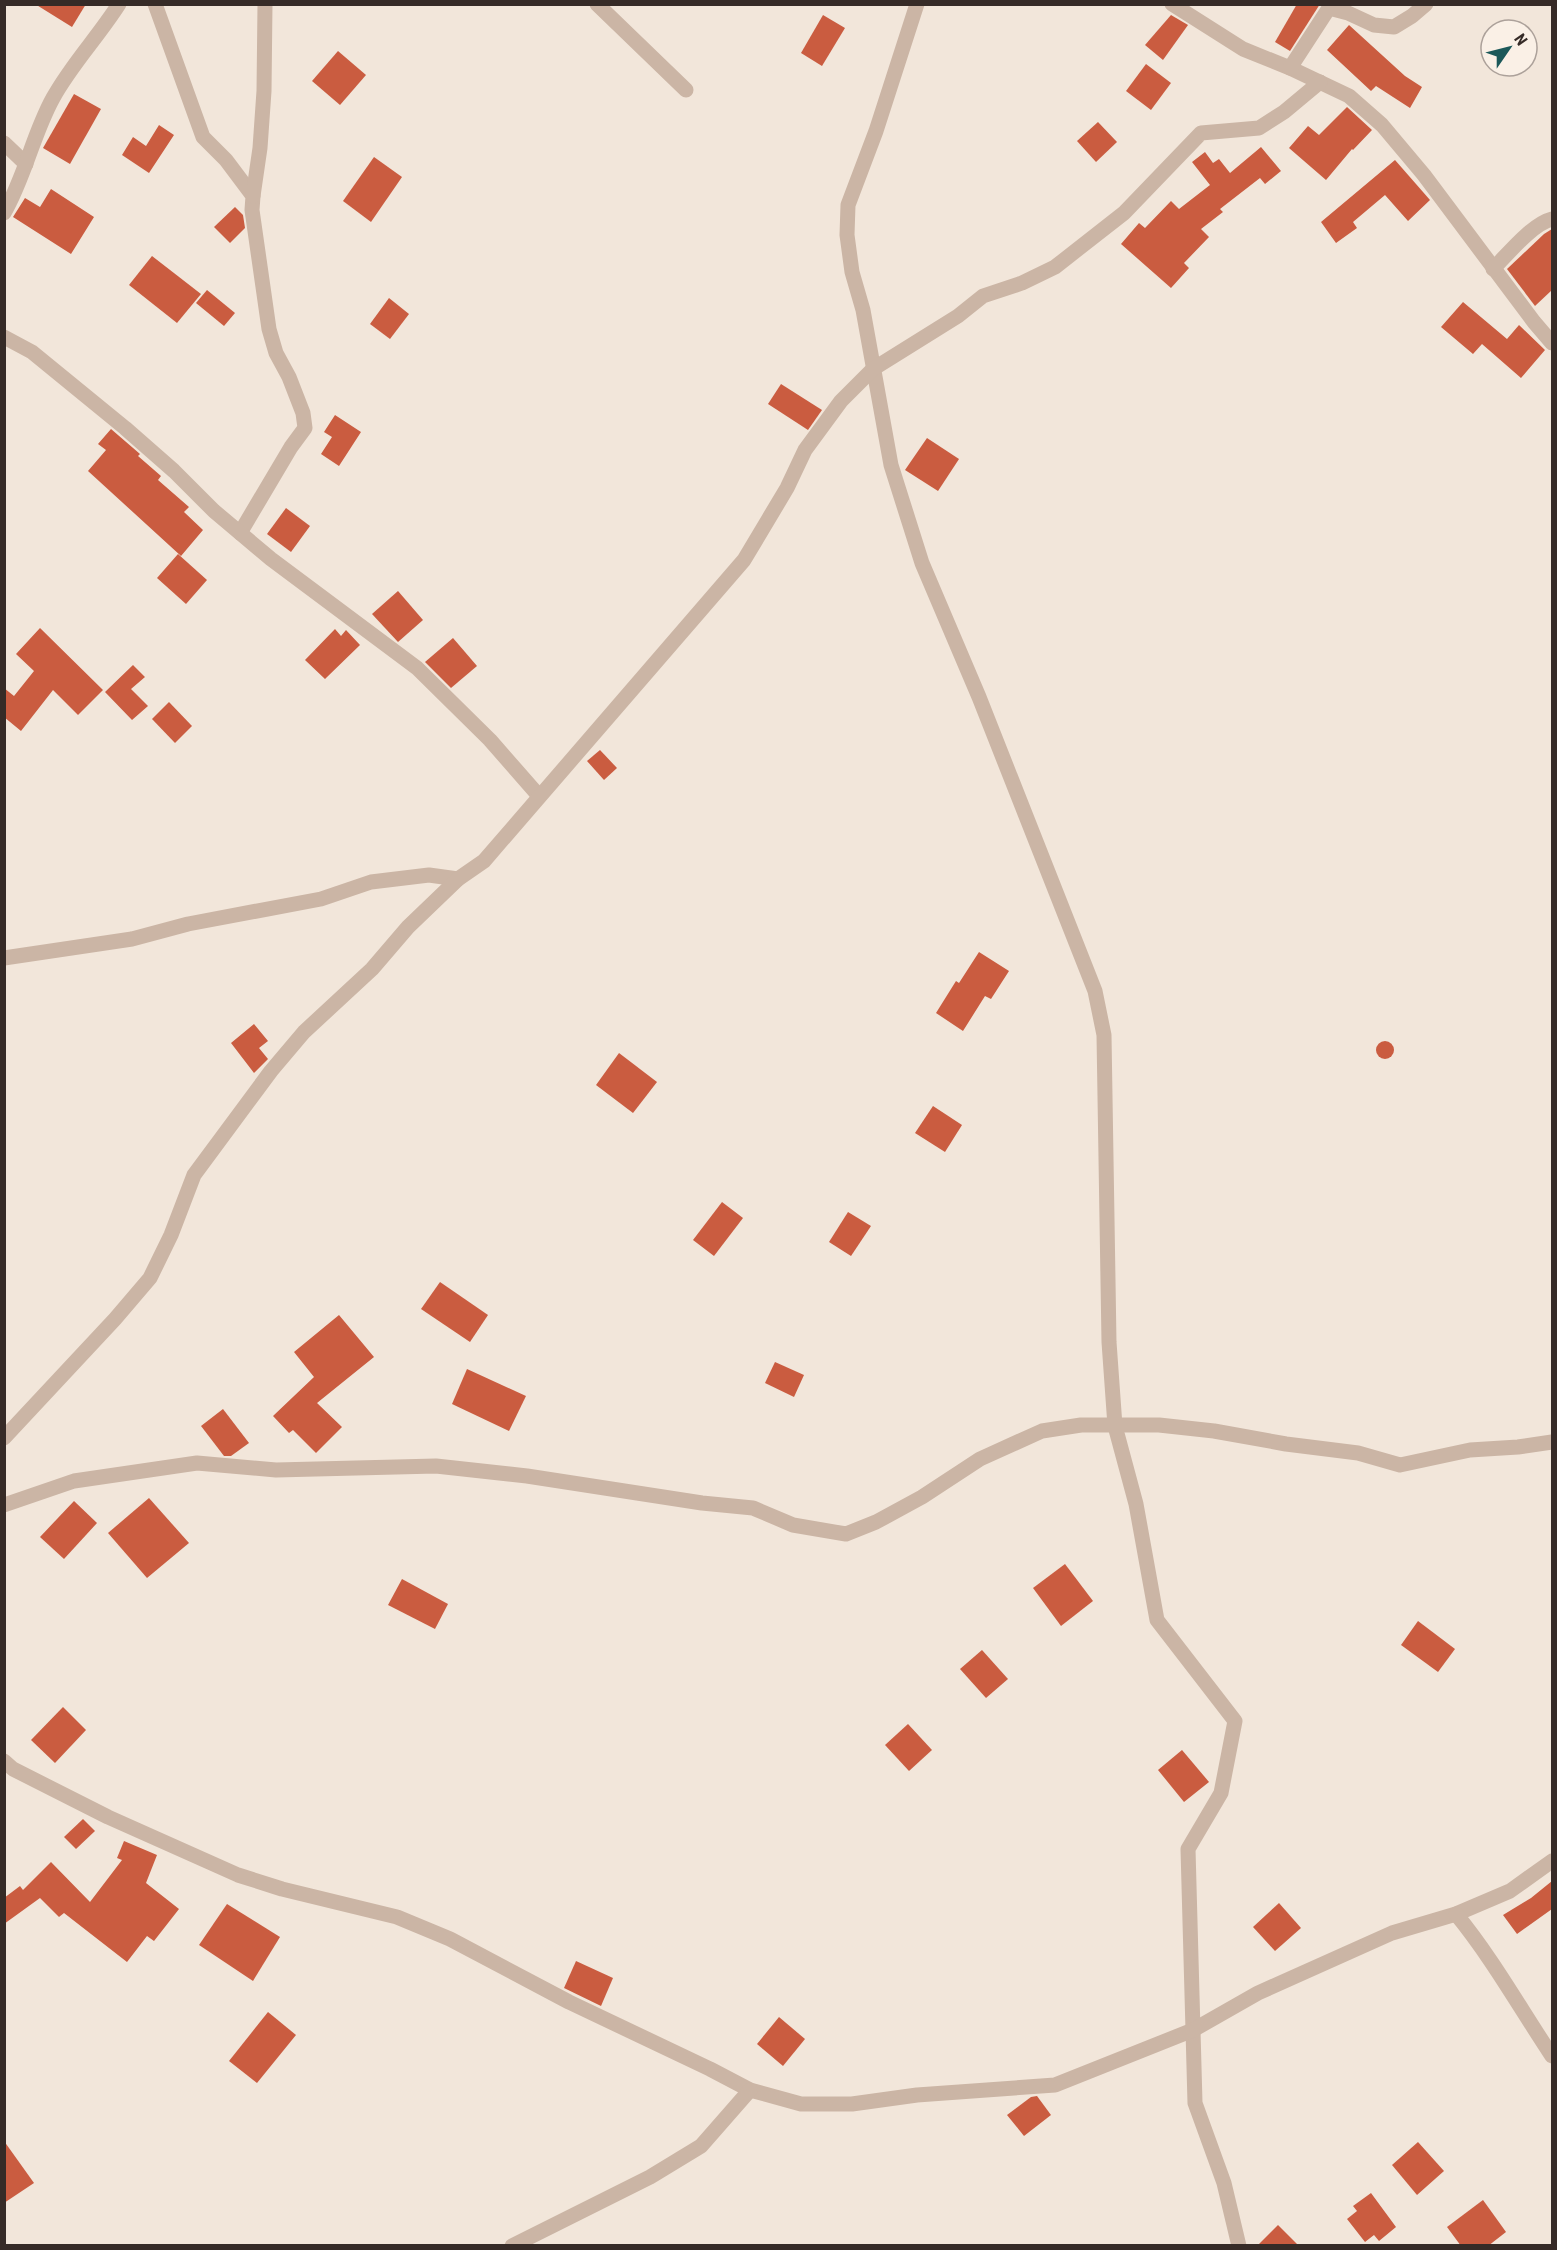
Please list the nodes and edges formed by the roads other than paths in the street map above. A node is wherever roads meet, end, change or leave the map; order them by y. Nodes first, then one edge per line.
1 (119, 4) edge
2 (155, 4) edge
3 (265, 4) edge
4 (597, 4) edge
5 (917, 4) edge
6 (1172, 4) edge
7 (1426, 4) edge
8 (1330, 6) edge
9 (1290, 68) junction
10 (1320, 82) junction
11 (686, 90) dead end
12 (4, 143) edge
13 (26, 164) junction
14 (253, 196) junction
15 (4, 213) edge
16 (1551, 219) edge
17 (1493, 268) junction
18 (4, 337) edge
19 (1552, 343) edge
20 (873, 369) junction
21 (240, 533) junction
22 (539, 796) junction
23 (458, 879) junction
24 (4, 958) edge
25 (1115, 1426) junction
26 (4, 1438) edge
27 (1552, 1442) edge
28 (4, 1505) edge
29 (4, 1761) edge
30 (1552, 1862) edge
31 (1456, 1914) junction
32 (1193, 2030) junction
33 (1552, 2056) edge
34 (750, 2090) junction
35 (512, 2246) edge
36 (1239, 2246) edge

1 - 13 street
2 - 14 street
3 - 14 street
4 - 11 street
5 - 20 street
6 - 9 street
7 - 8 street
8 - 9 street
9 - 10 street
10 - 17 street
10 - 20 street
12 - 13 street
13 - 15 street
14 - 21 street
16 - 17 street
17 - 19 street
18 - 21 street
20 - 22 street
20 - 25 street
21 - 22 street
22 - 23 street
23 - 24 street
23 - 26 street
25 - 27 street
25 - 28 street
25 - 32 street
29 - 34 street
30 - 31 street
31 - 32 street
31 - 33 street
32 - 34 street
32 - 36 street
34 - 35 street

